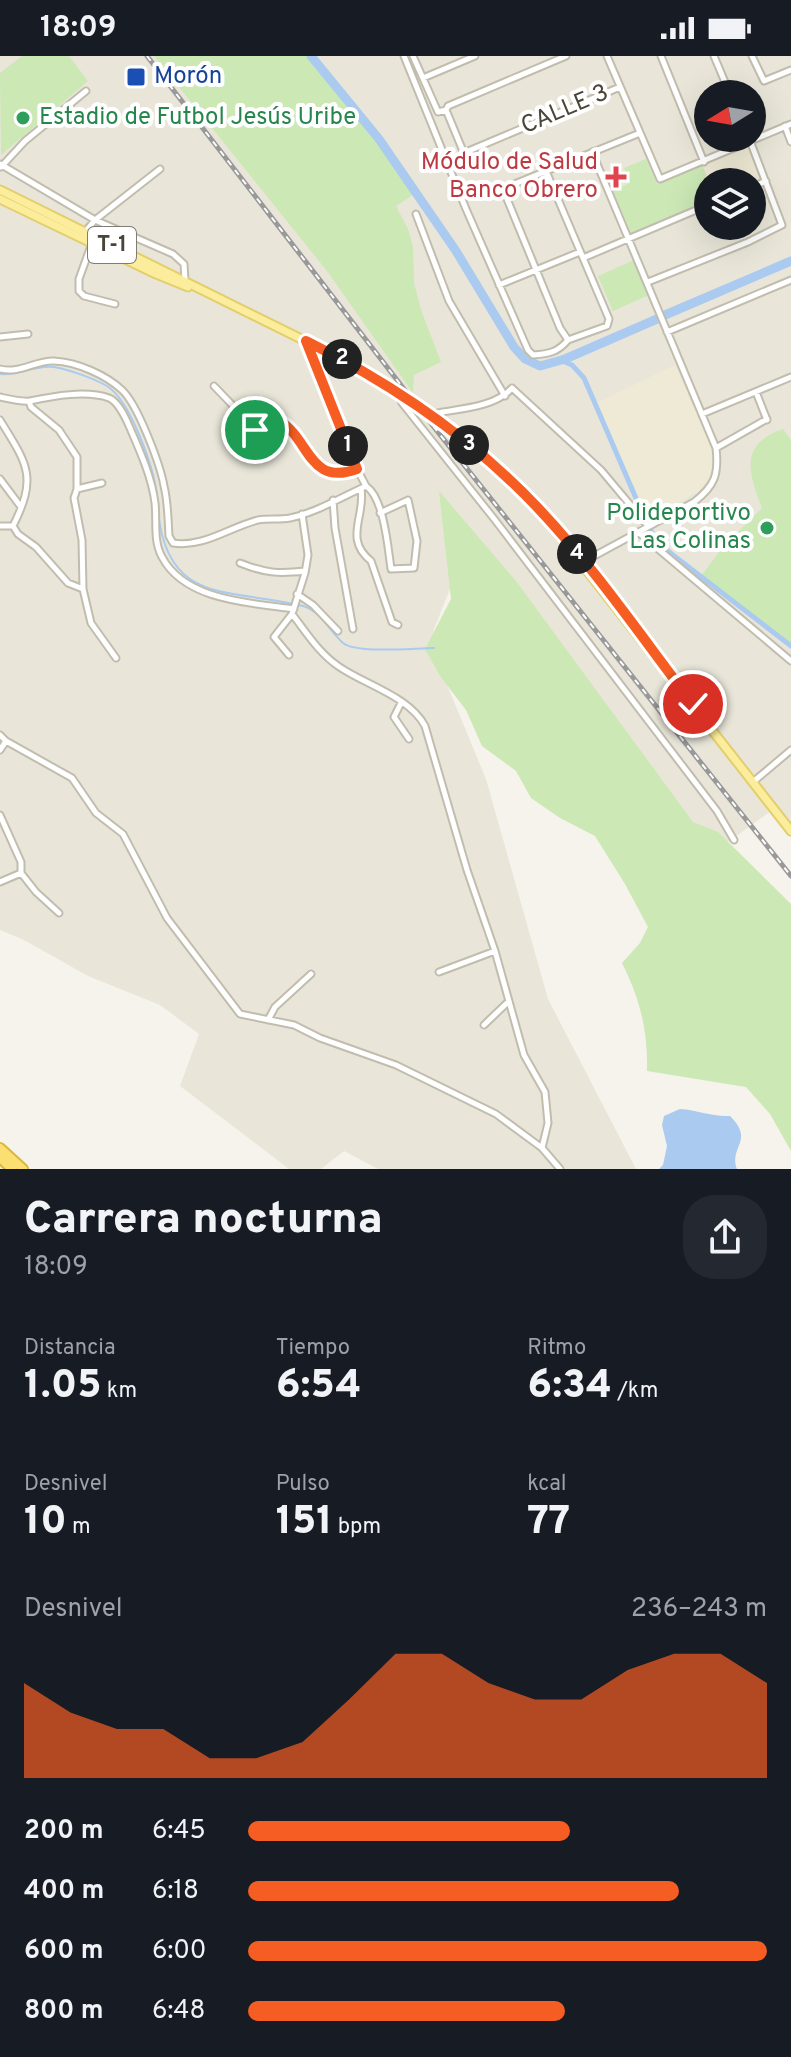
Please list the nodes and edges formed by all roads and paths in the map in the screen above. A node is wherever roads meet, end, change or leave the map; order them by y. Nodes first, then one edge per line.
1 (404, 56) edge
2 (413, 56) edge
3 (475, 56) edge
4 (566, 56) edge
5 (607, 56) edge
6 (661, 56) edge
7 (714, 56) edge
8 (752, 56) edge
9 (791, 70) edge
10 (423, 78) junction
11 (724, 80) edge
12 (620, 87) junction
13 (86, 91) dead end
14 (446, 110) junction
15 (788, 125) edge
16 (640, 133) junction
17 (766, 133) edge
18 (791, 142) edge
19 (592, 152) junction
20 (724, 152) edge
21 (704, 162) junction
22 (0, 166) edge
23 (160, 169) dead end
24 (546, 171) junction
25 (766, 181) edge
26 (0, 190) edge
27 (0, 199) edge
28 (694, 211) edge
29 (416, 214) dead end
30 (95, 220) junction
31 (85, 232) junction
32 (766, 233) edge
33 (628, 238) junction
34 (752, 240) edge
35 (92, 243) junction
36 (582, 255) junction
37 (536, 270) junction
38 (791, 280) edge
39 (185, 281) junction
40 (647, 282) junction
41 (499, 285) junction
42 (224, 301) junction
43 (115, 304) dead end
44 (667, 332) junction
45 (28, 334) dead end
46 (0, 337) edge
47 (568, 340) junction
48 (306, 341) junction
49 (0, 369) edge
50 (791, 377) edge
51 (214, 386) dead end
52 (397, 391) junction
53 (756, 392) junction
54 (505, 396) junction
55 (0, 397) edge
56 (29, 401) junction
57 (431, 414) junction
58 (702, 414) junction
59 (0, 420) edge
60 (246, 424) junction
61 (233, 435) dead end
62 (716, 448) junction
63 (357, 469) junction
64 (0, 479) edge
65 (102, 483) dead end
66 (363, 488) junction
67 (77, 489) junction
68 (333, 500) junction
69 (21, 507) junction
70 (380, 513) junction
71 (302, 514) junction
72 (0, 526) edge
73 (13, 526) junction
74 (648, 526) junction
75 (638, 532) junction
76 (583, 562) junction
77 (240, 563) dead end
78 (305, 571) junction
79 (83, 589) junction
80 (296, 596) junction
81 (293, 610) junction
82 (398, 625) dead end
83 (353, 629) dead end
84 (338, 631) dead end
85 (289, 655) dead end
86 (116, 658) dead end
87 (791, 661) edge
88 (401, 703) junction
89 (0, 735) edge
90 (409, 739) dead end
91 (6, 741) junction
92 (0, 750) edge
93 (791, 750) edge
94 (753, 782) junction
95 (0, 815) edge
96 (791, 831) edge
97 (734, 840) dead end
98 (21, 873) junction
99 (0, 882) edge
100 (59, 913) dead end
101 (495, 951) junction
102 (439, 972) dead end
103 (311, 974) dead end
104 (509, 1001) junction
105 (268, 1020) junction
106 (484, 1025) dead end
107 (0, 1148) edge
108 (542, 1148) junction
109 (0, 1158) edge
110 (12, 1169) edge
111 (23, 1169) edge
112 (560, 1169) edge

1 - 41 street
2 - 10 street
3 - 10 street
4 - 14 street
5 - 12 street
6 - 21 street
7 - 11 street
8 - 9 street
10 - 14 street
12 - 14 street, CALLE 3
12 - 16 street
13 - 22 street
15 - 17 street
15 - 18 street
16 - 19 street
16 - 21 street
19 - 24 street
19 - 33 street
20 - 21 street
22 - 30 street
23 - 30 street
24 - 36 street
24 - 37 street
25 - 32 street
26 - 31 main road, T-1
27 - 35 main road, T-1
28 - 33 street
29 - 54 street
30 - 31 street
30 - 39 street
31 - 39 main road, T-1
33 - 36 street
33 - 40 street
34 - 40 street
35 - 42 main road, T-1
35 - 43 street
36 - 37 street
36 - 47 street
37 - 41 street
37 - 47 street
38 - 44 street
39 - 42 main road, T-1
40 - 44 street
41 - 47 street
42 - 48 main road, T-1
44 - 58 street
45 - 46 street
48 - 52 main road, T-1
48 - 63 street
49 - 71 street
50 - 53 street
51 - 60 street
52 - 57 main road, T-1
52 - 97 street
53 - 58 street
53 - 62 street
54 - 57 street
54 - 74 street
55 - 56 street
56 - 67 street
56 - 81 street
57 - 76 main road, T-1
58 - 62 street
59 - 69 street
60 - 61 street
60 - 63 street
62 - 74 street
63 - 66 street
64 - 69 street
65 - 67 street
66 - 68 street
66 - 70 street
66 - 82 street
67 - 79 street
68 - 71 street
68 - 83 street
69 - 73 street
70 - 70 street
71 - 78 street
72 - 73 street
73 - 79 street
74 - 75 street
75 - 76 street
75 - 87 street
76 - 94 main road, T-1
77 - 78 street
78 - 80 street
79 - 86 street
80 - 81 street
80 - 84 street
81 - 85 street
81 - 88 street
88 - 90 street
88 - 101 street
89 - 91 street
91 - 92 street
91 - 105 street
93 - 94 street
94 - 96 main road, T-1
95 - 98 street
98 - 99 street
98 - 100 street
101 - 102 street
101 - 104 street
103 - 105 street
104 - 106 street
104 - 108 street
105 - 108 street
107 - 111 highway
108 - 112 street
109 - 110 highway

